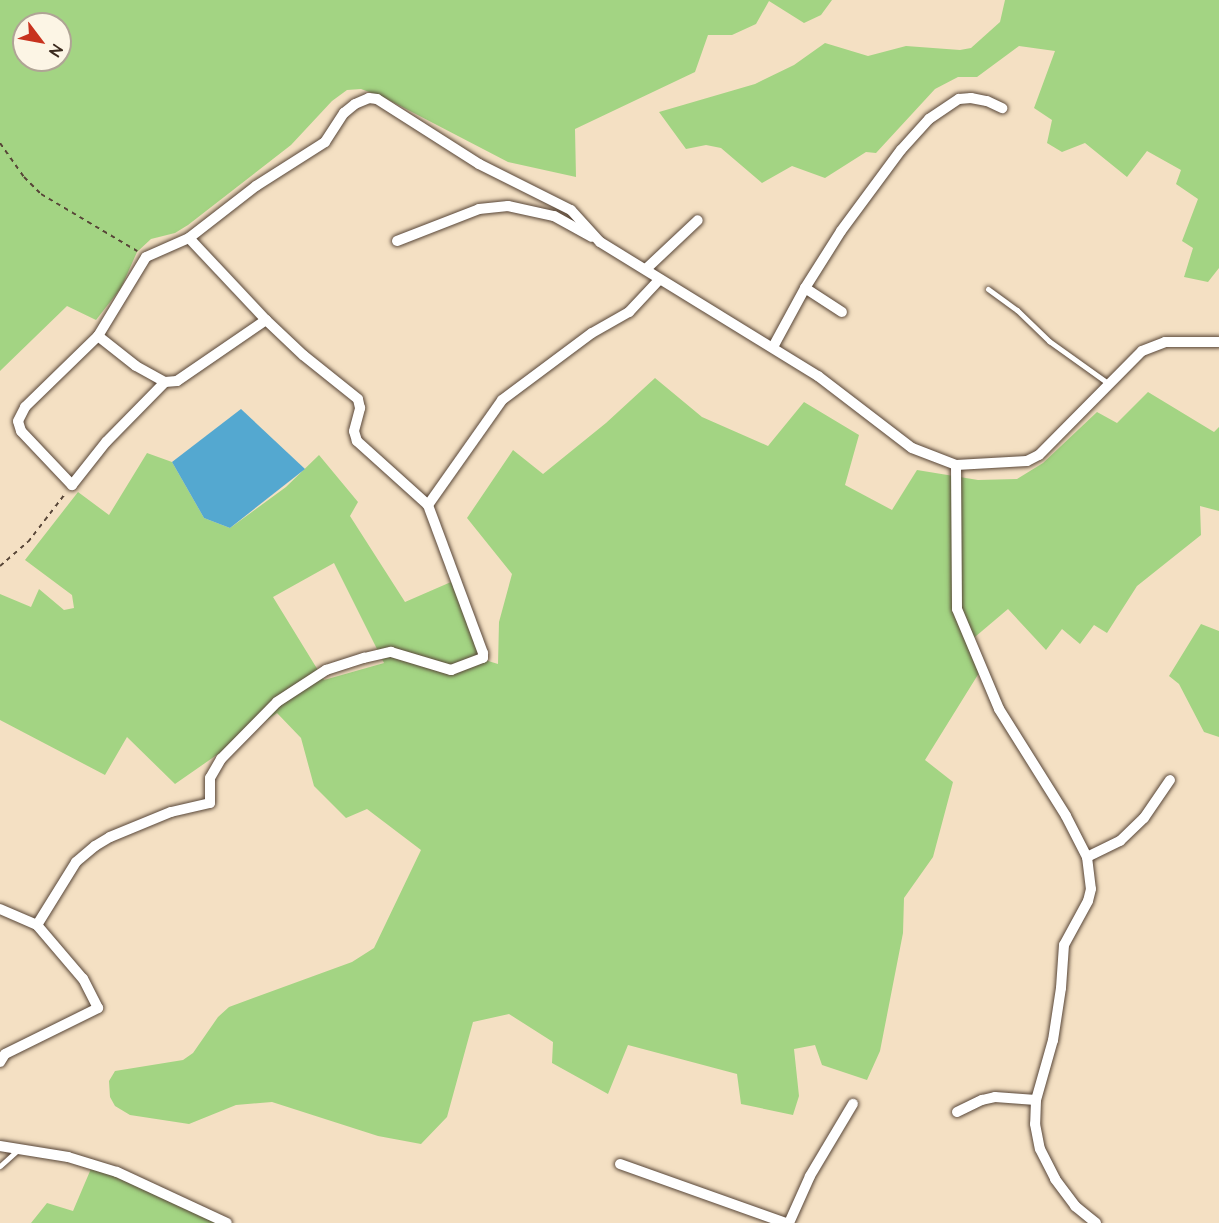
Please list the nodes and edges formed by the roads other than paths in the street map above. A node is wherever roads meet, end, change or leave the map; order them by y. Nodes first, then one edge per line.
1 (1002, 108) dead end
2 (698, 220) dead end
3 (189, 238) junction
4 (398, 241) dead end
5 (600, 242) junction
6 (646, 269) junction
7 (660, 279) junction
8 (805, 288) junction
9 (988, 289) dead end
10 (842, 312) dead end
11 (266, 320) junction
12 (98, 336) junction
13 (1219, 342) edge
14 (773, 348) junction
15 (165, 382) junction
16 (1110, 385) junction
17 (956, 465) junction
18 (428, 505) junction
19 (1170, 780) dead end
20 (1087, 857) junction
21 (0, 909) edge
22 (37, 925) junction
23 (0, 1062) edge
24 (1036, 1100) junction
25 (854, 1104) dead end
26 (957, 1112) dead end
27 (0, 1146) edge
28 (20, 1149) junction
29 (620, 1164) dead end
30 (0, 1166) edge
31 (227, 1223) edge
32 (788, 1223) edge
33 (1096, 1223) edge

1 - 8 street
2 - 6 street
3 - 5 street
3 - 11 street
3 - 12 street
4 - 5 street
5 - 6 street
6 - 7 street
7 - 14 street
7 - 18 street
8 - 10 street
8 - 14 street
9 - 16 lane
11 - 15 street
11 - 18 street
12 - 15 street
12 - 15 street
13 - 16 street
14 - 17 street
16 - 17 street
17 - 20 street
18 - 22 street
19 - 20 street
20 - 24 street
21 - 22 street
22 - 23 street
24 - 26 street
24 - 33 street
25 - 32 street
27 - 28 street
28 - 30 lane
28 - 31 street
29 - 32 street

